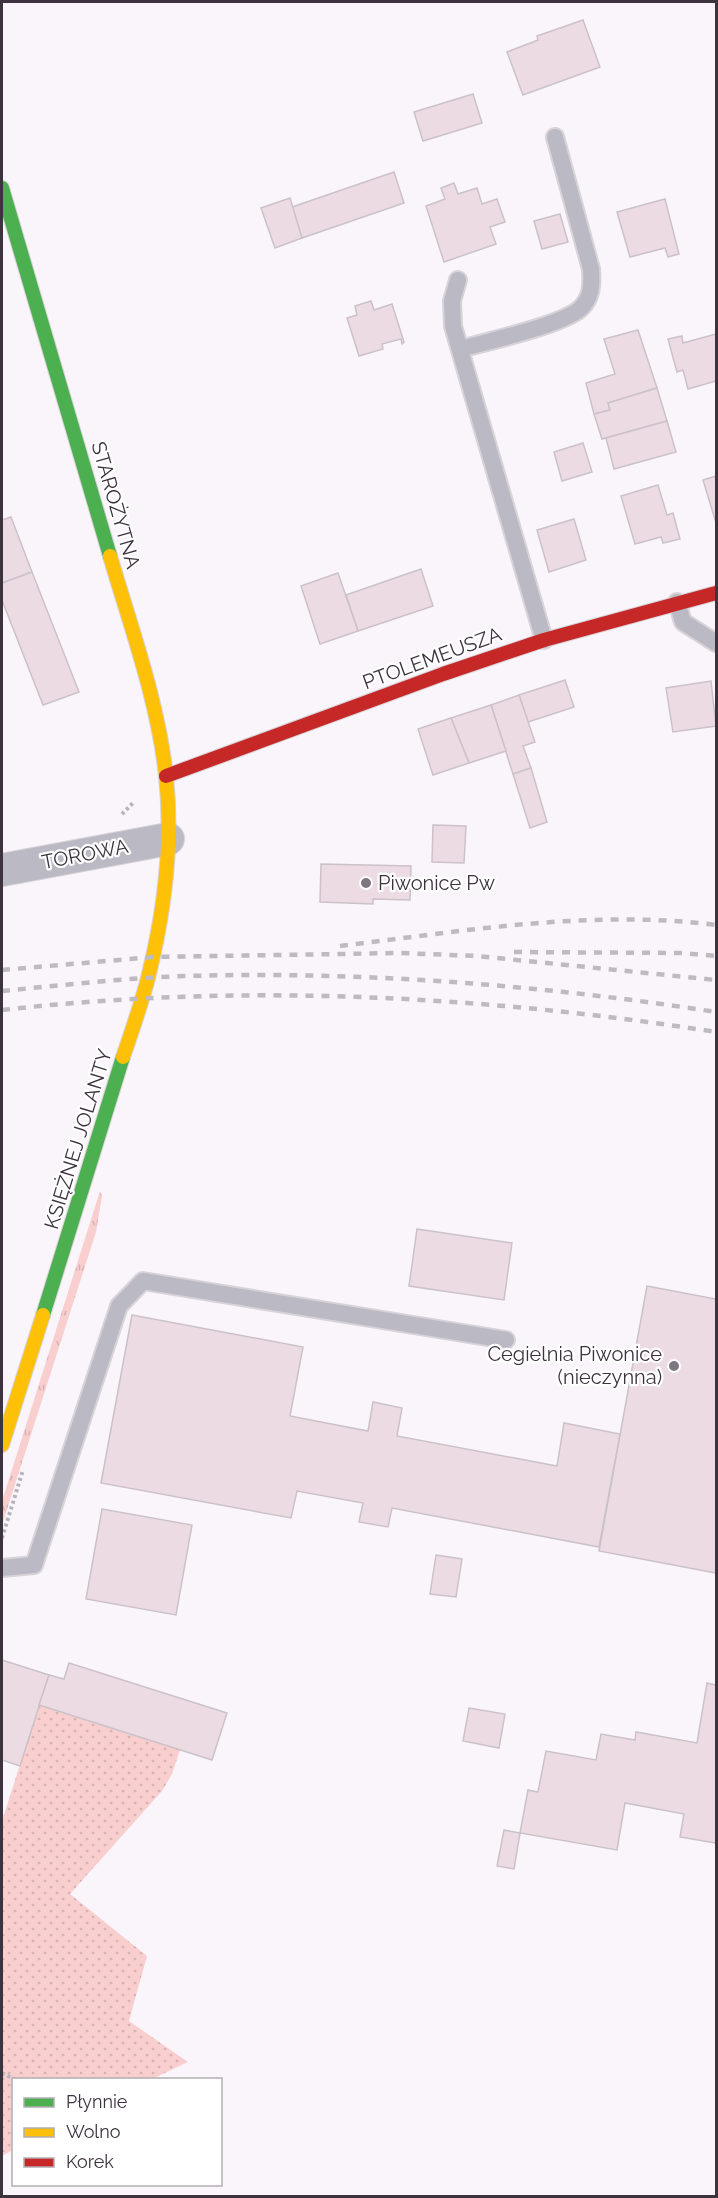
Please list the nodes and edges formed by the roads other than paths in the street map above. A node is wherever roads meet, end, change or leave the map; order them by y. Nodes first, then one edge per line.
1 (555, 137) dead end
2 (2, 188) edge
3 (458, 279) dead end
4 (460, 349) junction
5 (717, 593) edge
6 (677, 602) junction
7 (544, 640) junction
8 (717, 643) edge
9 (166, 776) junction
10 (168, 839) junction
11 (2, 870) edge
12 (506, 1340) dead end
13 (2, 1445) edge
14 (2, 1568) edge

1 - 4 lane
2 - 9 street, STAROŻYTNA
3 - 4 lane
4 - 7 lane
5 - 6 street, PTOLEMEUSZA
6 - 7 street, PTOLEMEUSZA
6 - 8 lane
7 - 9 street, PTOLEMEUSZA
9 - 10 street, STAROŻYTNA
10 - 11 street, TOROWA
10 - 13 street, KSIĘŻNEJ JOLANTY
12 - 14 lane

